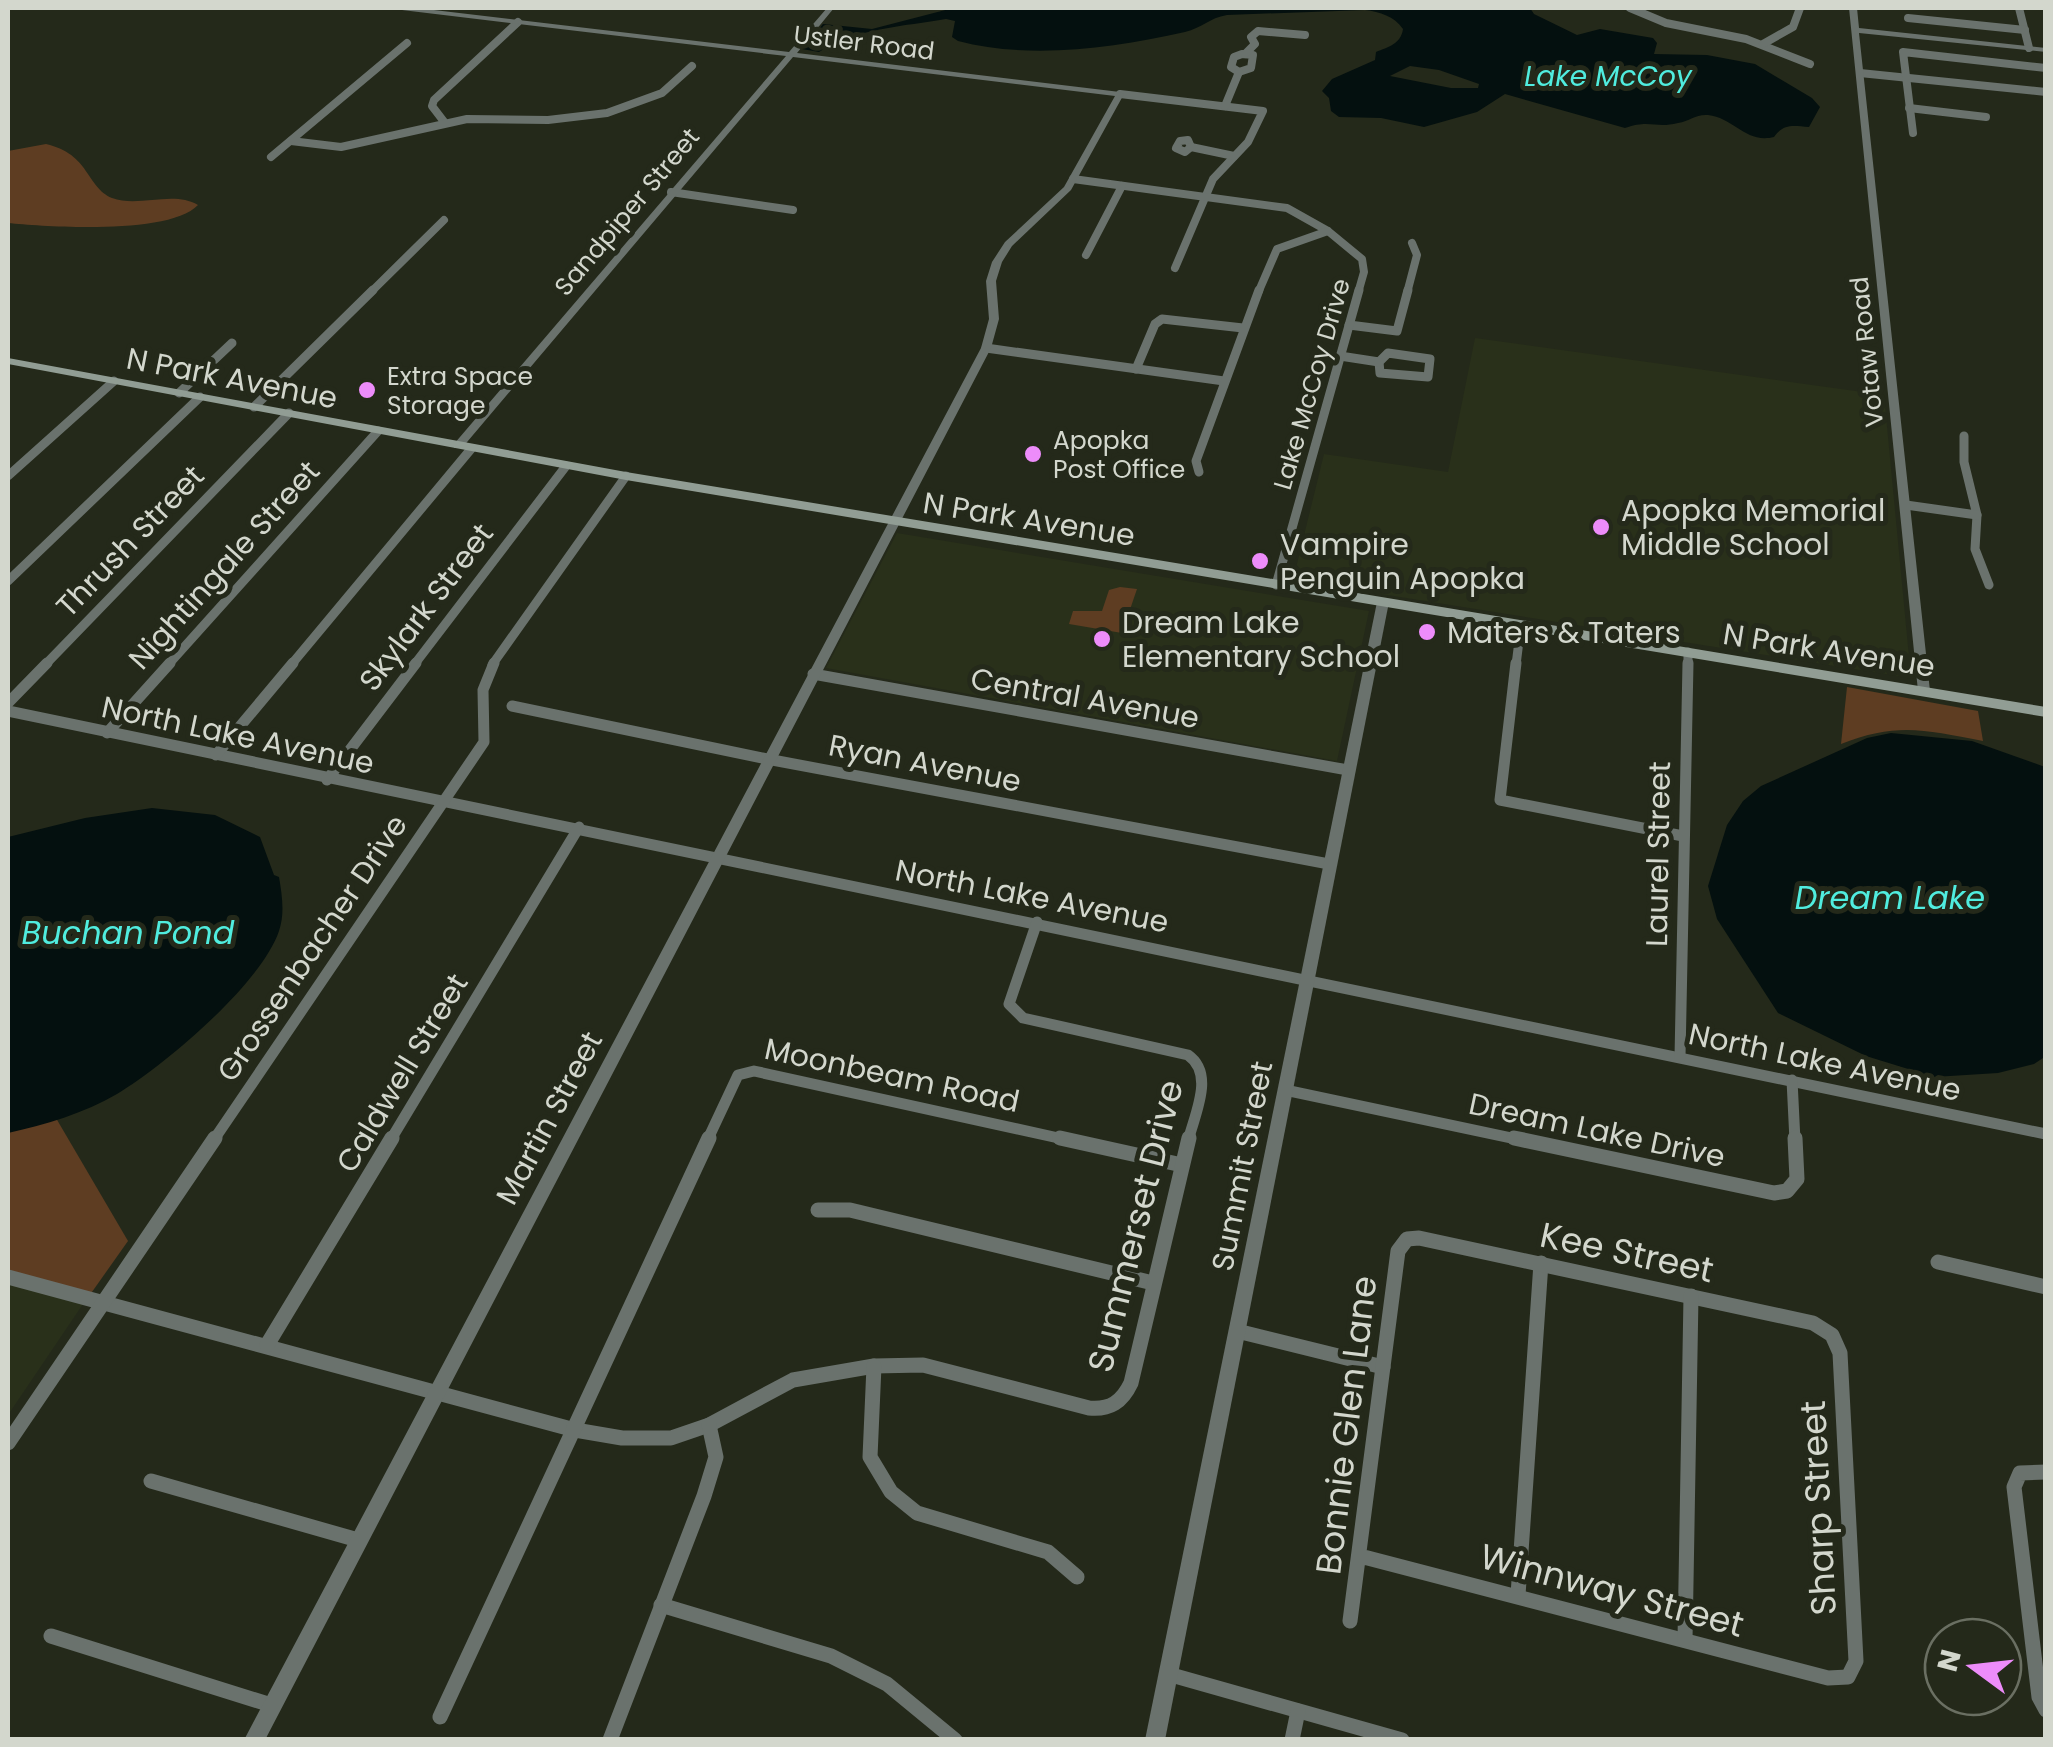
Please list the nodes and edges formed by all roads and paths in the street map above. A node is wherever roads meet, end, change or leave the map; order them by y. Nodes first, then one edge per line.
1 (402, 8) edge
2 (830, 8) edge
3 (1630, 8) edge
4 (1800, 8) edge
5 (1853, 8) edge
6 (2019, 8) edge
7 (1908, 18) dead end
8 (520, 25) junction
9 (1855, 30) junction
10 (2025, 30) junction
11 (1305, 35) dead end
12 (502, 39) junction
13 (407, 44) dead end
14 (1763, 44) junction
15 (2030, 48) junction
16 (2046, 50) edge
17 (791, 54) junction
18 (1245, 54) junction
19 (1810, 64) dead end
20 (692, 66) dead end
21 (2046, 68) edge
22 (1239, 72) junction
23 (1860, 73) junction
24 (1904, 78) junction
25 (2046, 92) edge
26 (1120, 94) junction
27 (1224, 106) junction
28 (1908, 108) junction
29 (1986, 117) dead end
30 (446, 123) junction
31 (1912, 132) dead end
32 (290, 141) junction
33 (1190, 147) dead end
34 (1234, 156) junction
35 (271, 157) dead end
36 (1073, 179) junction
37 (1122, 186) junction
38 (671, 192) junction
39 (1204, 196) junction
40 (793, 210) dead end
41 (444, 220) dead end
42 (1328, 230) junction
43 (1412, 243) dead end
44 (1086, 255) dead end
45 (1175, 268) dead end
46 (1349, 325) junction
47 (1243, 328) junction
48 (232, 344) dead end
49 (986, 348) junction
50 (1340, 356) junction
51 (8, 362) edge
52 (1379, 362) junction
53 (1136, 369) junction
54 (114, 382) junction
55 (1224, 382) junction
56 (179, 393) junction
57 (200, 397) junction
58 (254, 407) junction
59 (289, 414) junction
60 (378, 431) junction
61 (1964, 436) dead end
62 (465, 447) junction
63 (566, 466) junction
64 (1199, 472) dead end
65 (8, 476) edge
66 (626, 476) junction
67 (1906, 504) junction
68 (1977, 515) junction
69 (892, 522) junction
70 (8, 581) edge
71 (1276, 585) junction
72 (1988, 585) dead end
73 (1383, 602) junction
74 (1521, 625) junction
75 (1688, 652) junction
76 (812, 674) junction
77 (1924, 691) junction
78 (8, 703) edge
79 (512, 706) dead end
80 (8, 711) edge
81 (2046, 712) edge
82 (107, 733) junction
83 (216, 755) junction
84 (767, 759) junction
85 (1348, 770) junction
86 (327, 780) junction
87 (447, 800) junction
88 (579, 827) junction
89 (1683, 836) junction
90 (716, 858) junction
91 (1330, 864) junction
92 (1036, 922) junction
93 (1307, 976) junction
94 (1680, 1057) junction
95 (1792, 1080) junction
96 (1285, 1090) junction
97 (2046, 1134) edge
98 (1182, 1165) junction
99 (818, 1210) dead end
100 (1407, 1239) joint
101 (1938, 1262) dead end
102 (1541, 1263) junction
103 (8, 1277) edge
104 (1153, 1282) junction
105 (2046, 1287) edge
106 (1691, 1296) junction
107 (102, 1302) junction
108 (1237, 1331) junction
109 (1832, 1335) joint
110 (267, 1344) junction
111 (874, 1366) junction
112 (1384, 1366) junction
113 (436, 1392) junction
114 (710, 1425) junction
115 (575, 1430) junction
116 (8, 1443) edge
117 (2046, 1472) edge
118 (151, 1480) dead end
119 (358, 1540) junction
120 (1360, 1556) junction
121 (1077, 1577) dead end
122 (1518, 1596) junction
123 (661, 1605) junction
124 (1350, 1620) dead end
125 (52, 1636) dead end
126 (1685, 1640) junction
127 (1168, 1674) junction
128 (1848, 1678) joint
129 (271, 1705) junction
130 (2046, 1710) edge
131 (1298, 1711) junction
132 (440, 1717) dead end
133 (254, 1740) edge
134 (610, 1740) edge
135 (955, 1740) edge
136 (1154, 1740) edge
137 (1292, 1740) edge
138 (1402, 1740) edge

1 - 8 street, Ustler Road
2 - 17 street, Sandpiper Street
3 - 14 street
4 - 14 street
5 - 9 street, Votaw Road
6 - 10 street
7 - 10 street
8 - 12 street
8 - 12 street
8 - 17 street, Ustler Road
9 - 15 street
9 - 23 street, Votaw Road
10 - 15 street
11 - 18 street
12 - 30 street
13 - 32 street
14 - 19 street
15 - 16 street
17 - 26 street, Ustler Road
17 - 38 street, Sandpiper Street
18 - 22 street
18 - 22 street
20 - 30 street
21 - 24 street
22 - 27 street
23 - 24 street
23 - 67 street, Votaw Road
24 - 25 street
24 - 28 street
26 - 27 street, Ustler Road
26 - 36 street
27 - 34 street, Ustler Road
28 - 29 street
28 - 31 street
30 - 32 street
32 - 35 street
33 - 34 street
34 - 39 street
36 - 37 street, Lake McCoy Drive
36 - 49 street
37 - 39 street, Lake McCoy Drive
37 - 44 street
38 - 40 street
38 - 62 street, Sandpiper Street
39 - 42 street, Lake McCoy Drive
39 - 45 street
41 - 58 street
42 - 46 street, Lake McCoy Drive
42 - 47 street
43 - 46 street
46 - 50 street, Lake McCoy Drive
47 - 53 street
47 - 55 street
48 - 56 street
49 - 53 street
49 - 69 street, Martin Street
50 - 52 street
50 - 71 street, Lake McCoy Drive
51 - 54 main road, N Park Avenue
52 - 52 street
53 - 55 street
54 - 56 main road, N Park Avenue
54 - 65 street
55 - 64 street
56 - 57 main road, N Park Avenue
57 - 58 main road, N Park Avenue
57 - 70 street
58 - 59 main road, N Park Avenue
59 - 60 main road, N Park Avenue
59 - 78 street, Thrush Street
60 - 62 main road, N Park Avenue
60 - 82 street, Nightingale Street
61 - 68 street
62 - 63 main road, N Park Avenue
62 - 83 street, Sandpiper Street
63 - 66 main road, N Park Avenue
63 - 86 street, Skylark Street
66 - 69 main road, N Park Avenue
66 - 87 street, Grossenbacher Drive
67 - 68 street
67 - 77 street, Votaw Road
68 - 72 street
69 - 71 main road, N Park Avenue
69 - 76 street, Martin Street
71 - 73 main road, N Park Avenue
73 - 74 main road, N Park Avenue
73 - 85 street, Summit Street
74 - 75 main road, N Park Avenue
74 - 89 street
75 - 77 main road, N Park Avenue
75 - 89 street, Laurel Street
76 - 84 street, Martin Street
76 - 85 street, Central Avenue
77 - 81 main road, N Park Avenue
79 - 84 street, Ryan Avenue
80 - 82 street, North Lake Avenue
82 - 83 street, North Lake Avenue
83 - 86 street, North Lake Avenue
84 - 90 street, Martin Street
84 - 91 street, Ryan Avenue
85 - 91 street, Summit Street
86 - 87 street, North Lake Avenue
87 - 88 street, North Lake Avenue
87 - 107 street, Grossenbacher Drive
88 - 90 street, North Lake Avenue
88 - 110 street, Caldwell Street
89 - 94 street, Laurel Street
90 - 92 street, North Lake Avenue
90 - 113 street, Martin Street
91 - 93 street, Summit Street
92 - 93 street, North Lake Avenue
92 - 98 street, Summerset Drive
93 - 94 street, North Lake Avenue
93 - 96 street, Summit Street
94 - 95 street, North Lake Avenue
95 - 96 street, Dream Lake Drive
95 - 97 street, North Lake Avenue
96 - 108 street, Summit Street
98 - 104 street, Summerset Drive
98 - 115 street, Moonbeam Road
99 - 104 street
100 - 102 street, Kee Street
100 - 112 street, Bonnie Glen Lane
101 - 105 street
102 - 106 street, Kee Street
102 - 122 street
103 - 107 street, Summerset Drive
104 - 111 street, Summerset Drive
106 - 109 street, Kee Street
106 - 126 street
107 - 110 street, Summerset Drive
107 - 116 street, Grossenbacher Drive
108 - 112 street
108 - 127 street, Summit Street
109 - 128 street, Sharp Street
110 - 113 street, Summerset Drive
111 - 114 street, Summerset Drive
111 - 121 street
112 - 120 street, Bonnie Glen Lane
113 - 115 street, Summerset Drive
113 - 119 street, Martin Street
114 - 115 street, Summerset Drive
114 - 123 street
115 - 132 street
117 - 130 street
118 - 119 street
119 - 129 street, Martin Street
120 - 122 street, Winnway Street
120 - 124 street, Bonnie Glen Lane
122 - 126 street, Winnway Street
123 - 134 street
123 - 135 street
125 - 129 street
126 - 128 street, Winnway Street
127 - 131 street
127 - 136 street, Summit Street
129 - 133 street, Martin Street
131 - 137 street
131 - 138 street

